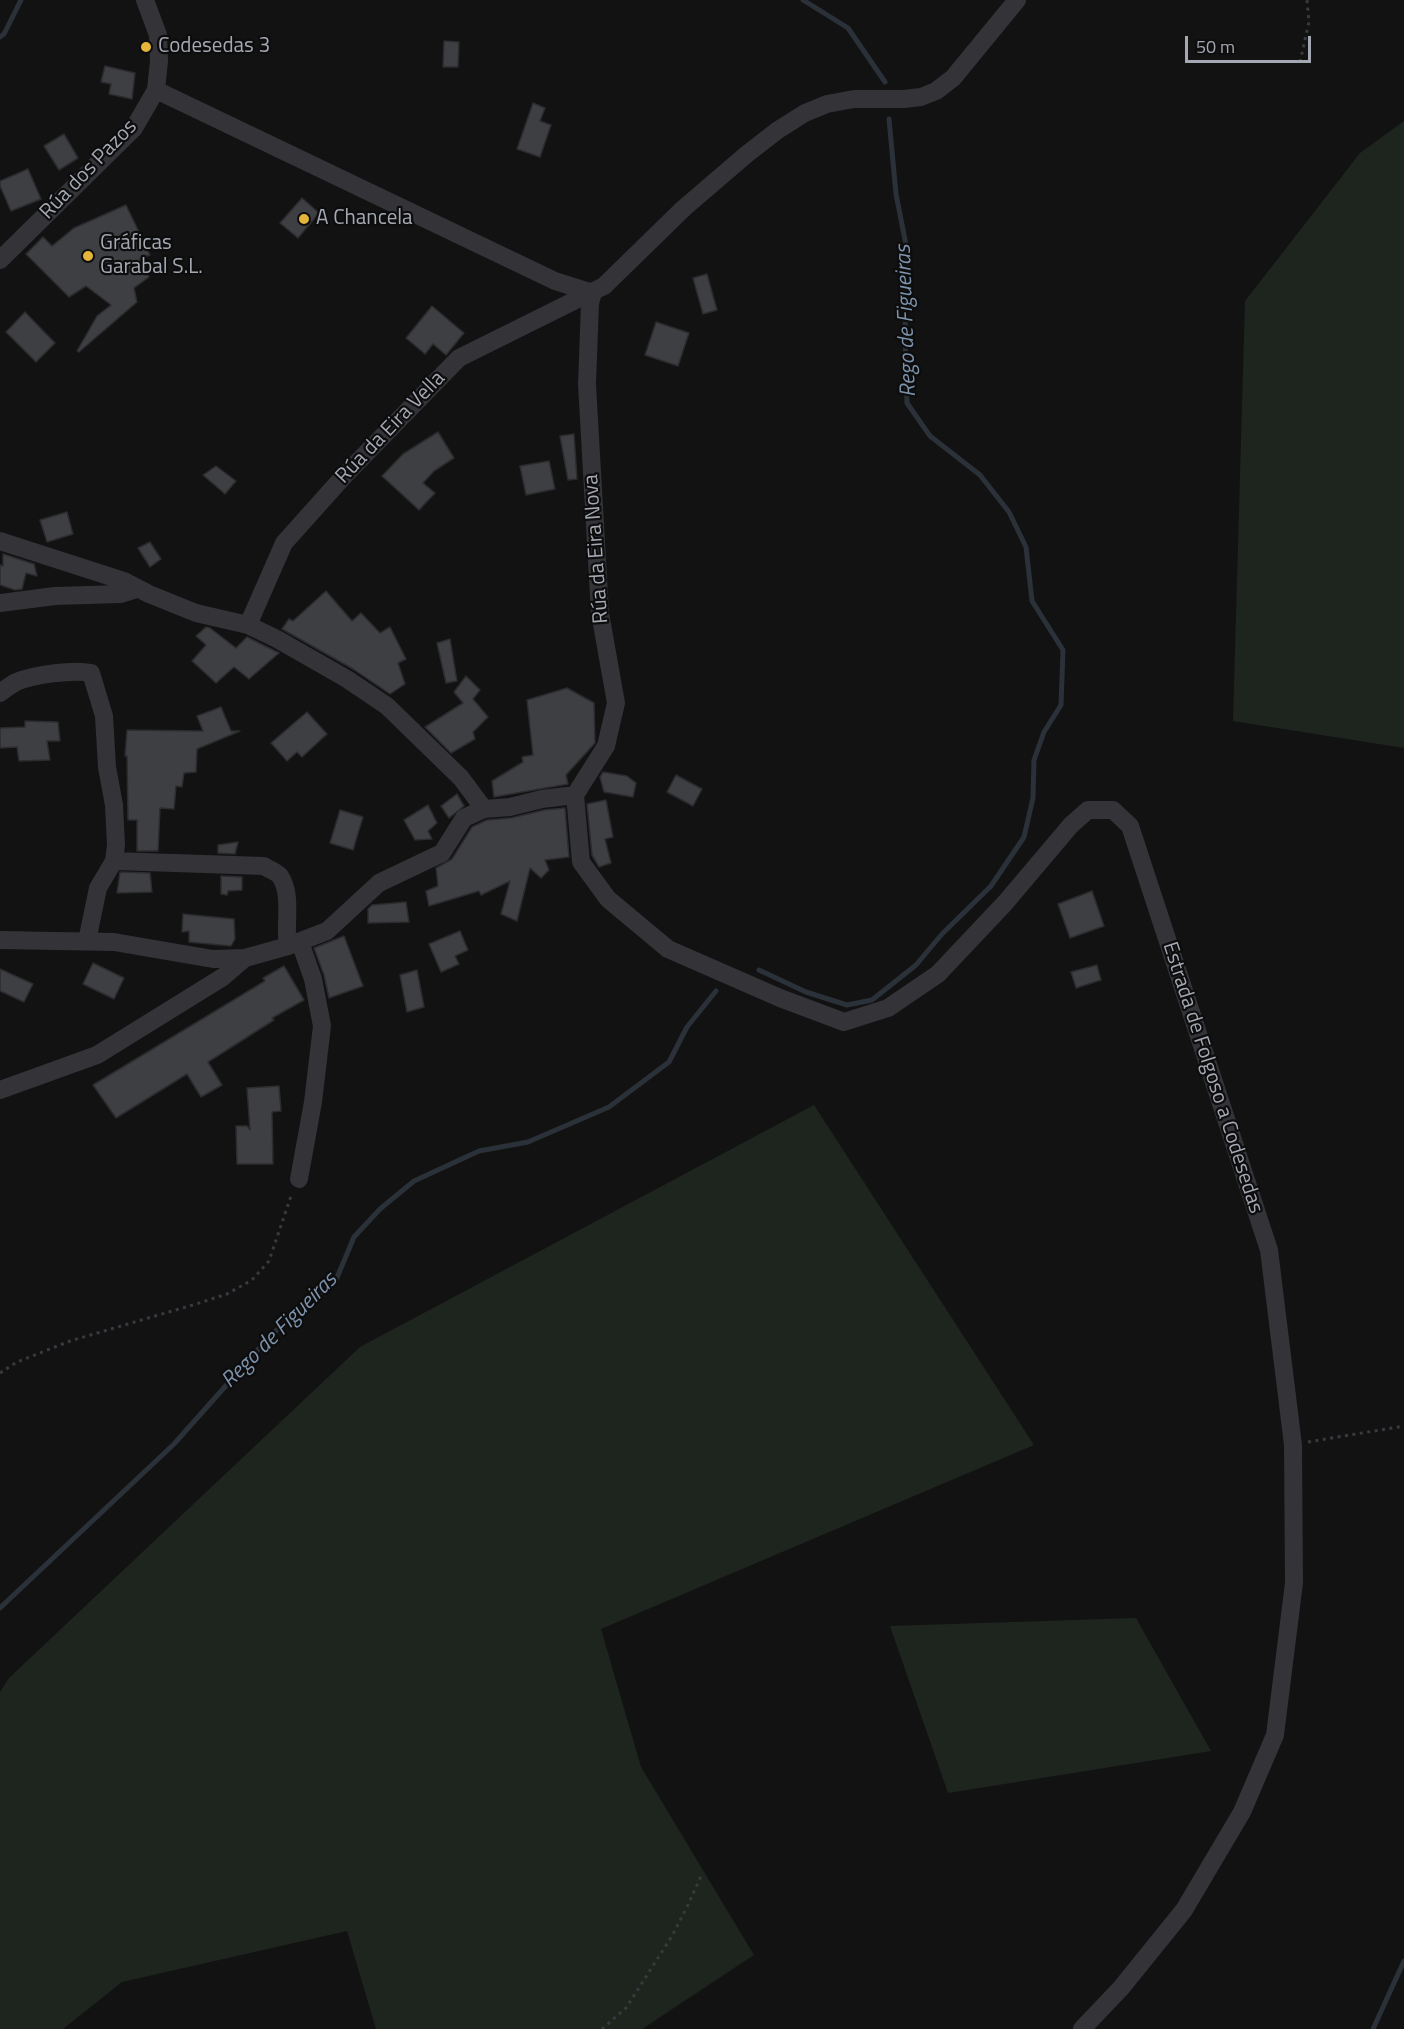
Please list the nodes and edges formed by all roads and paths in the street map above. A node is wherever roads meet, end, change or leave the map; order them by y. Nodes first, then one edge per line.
1 (145, 0) edge
2 (1017, 0) edge
3 (1307, 0) edge
4 (1300, 62) dead end
5 (156, 90) junction
6 (0, 260) edge
7 (593, 293) junction
8 (0, 541) edge
9 (137, 589) junction
10 (0, 603) edge
11 (248, 626) junction
12 (0, 693) edge
13 (575, 795) junction
14 (484, 809) junction
15 (114, 861) junction
16 (0, 940) edge
17 (87, 941) junction
18 (294, 944) junction
19 (245, 958) junction
20 (0, 1090) edge
21 (298, 1179) joint
22 (0, 1373) edge
23 (1404, 1426) edge
24 (1293, 1445) junction
25 (702, 1874) dead end
26 (602, 2029) edge
27 (1082, 2029) edge

1 - 5 street, Rúa dos Pazos
2 - 7 street, Rúa da Eira Vella
3 - 4 path
5 - 6 street, Rúa dos Pazos
5 - 7 street
7 - 11 street, Rúa da Eira Vella
7 - 13 street, Rúa da Eira Nova
8 - 9 street
9 - 10 street
9 - 11 street
11 - 14 street
12 - 15 street
13 - 14 street
13 - 24 street, Estrada de Folgoso a Codesedas
14 - 18 street
15 - 17 street
15 - 18 street
16 - 17 street
17 - 19 street
18 - 19 street
18 - 21 street
19 - 20 street
21 - 22 path
23 - 24 path
24 - 27 street, Estrada de Folgoso a Codesedas
25 - 26 path

